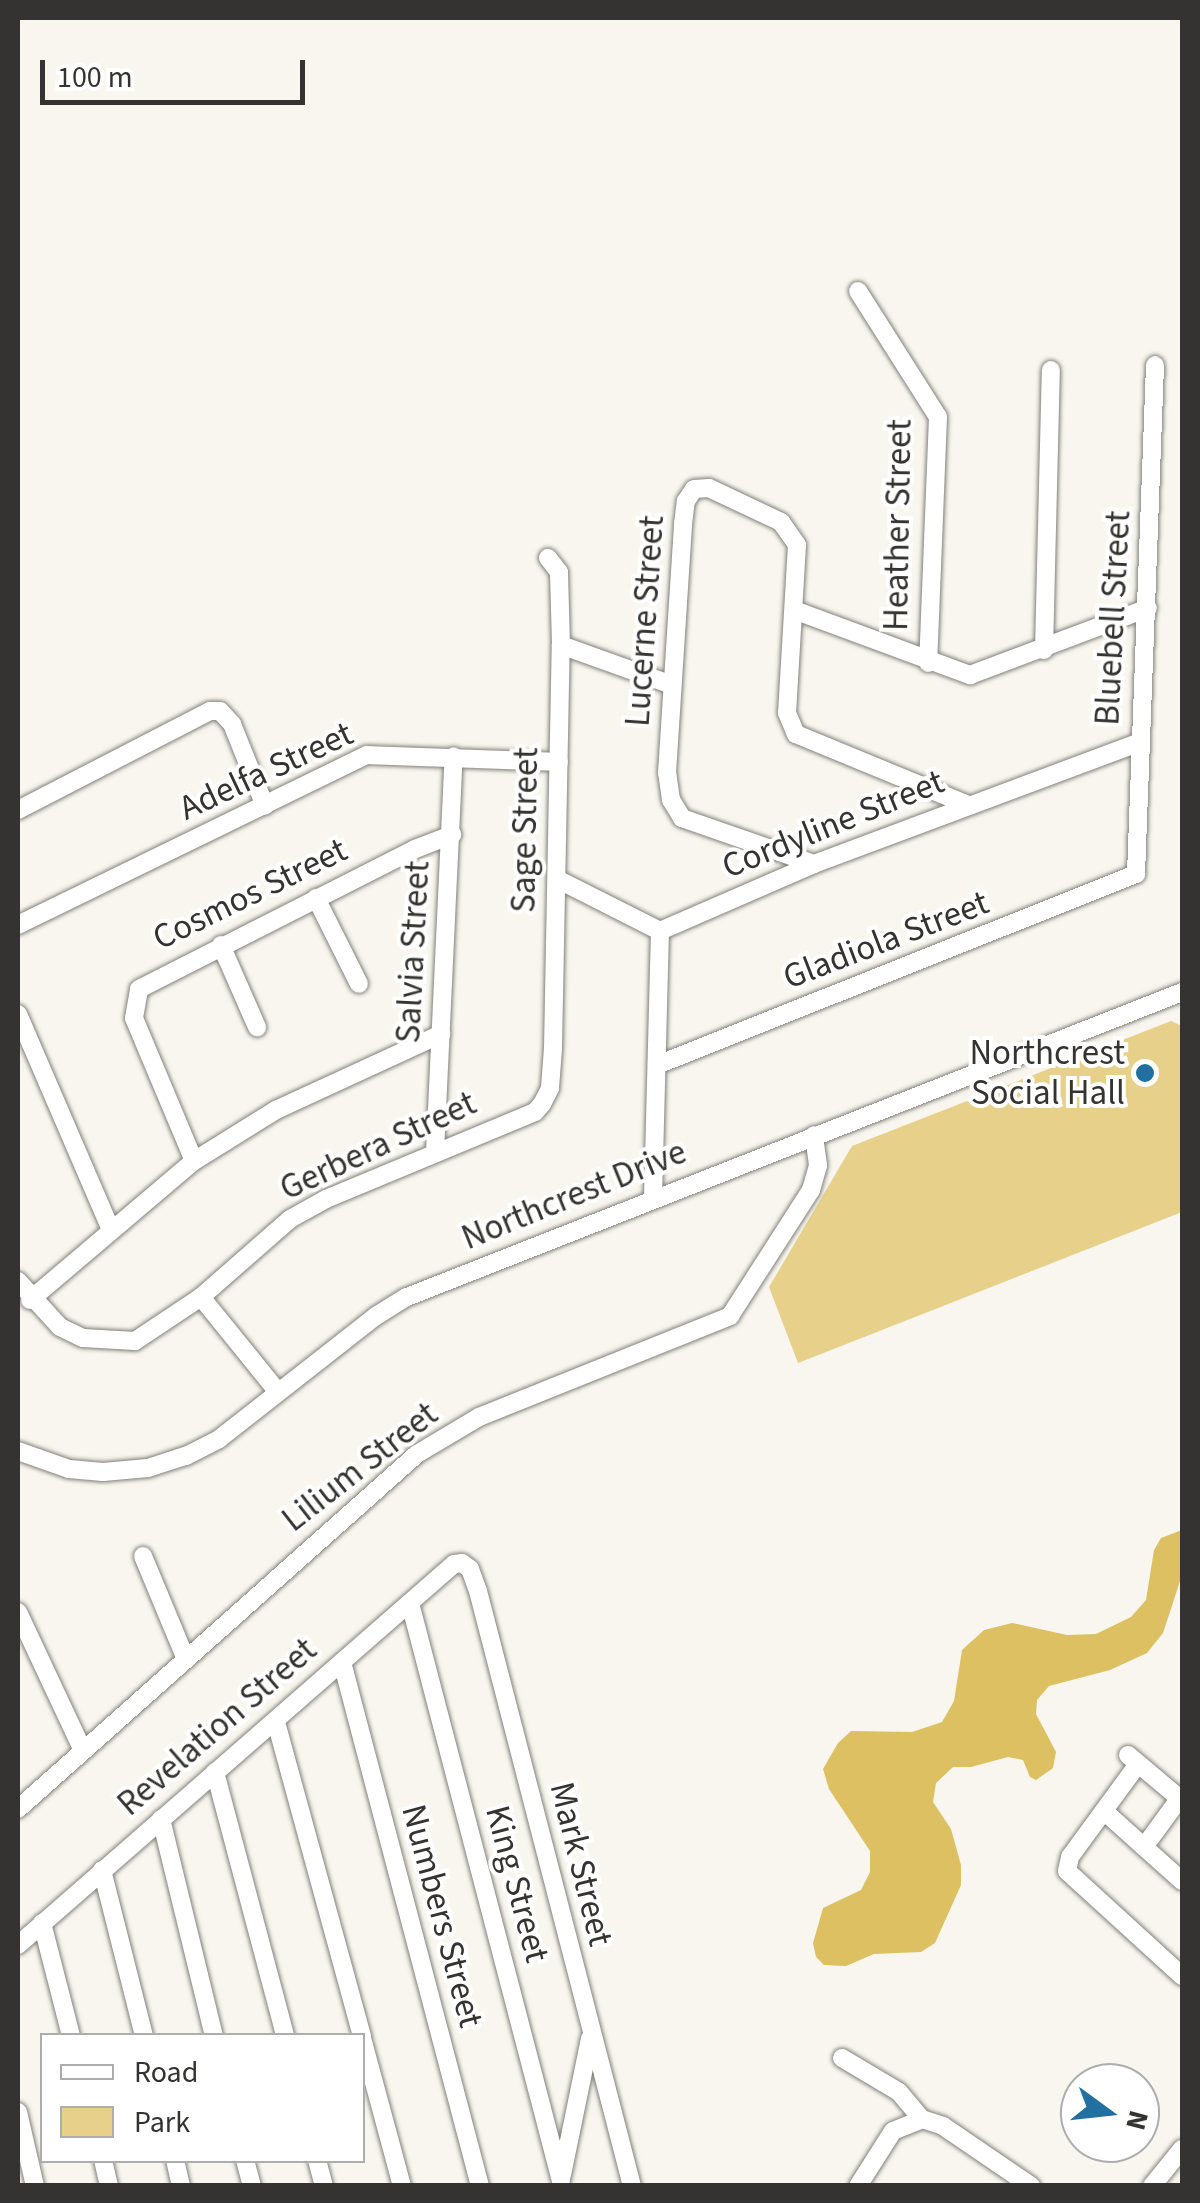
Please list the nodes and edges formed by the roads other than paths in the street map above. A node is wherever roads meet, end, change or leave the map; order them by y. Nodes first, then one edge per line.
1 (858, 291) dead end
2 (1155, 366) dead end
3 (1050, 370) dead end
4 (548, 558) dead end
5 (1148, 608) junction
6 (794, 610) junction
7 (560, 645) junction
8 (1044, 650) junction
9 (928, 662) junction
10 (672, 686) junction
11 (1140, 742) junction
12 (454, 756) junction
13 (558, 762) junction
14 (968, 805) junction
15 (265, 806) junction
16 (18, 810) edge
17 (452, 835) junction
18 (814, 864) junction
19 (1136, 874) joint
20 (557, 878) junction
21 (316, 898) junction
22 (18, 925) edge
23 (660, 932) junction
24 (220, 945) junction
25 (359, 984) dead end
26 (1182, 992) edge
27 (18, 1014) edge
28 (257, 1027) dead end
29 (442, 1034) junction
30 (657, 1064) junction
31 (542, 1104) joint
32 (814, 1136) junction
33 (436, 1152) junction
34 (194, 1161) junction
35 (654, 1198) junction
36 (110, 1228) junction
37 (18, 1282) edge
38 (201, 1297) junction
39 (30, 1300) junction
40 (277, 1391) junction
41 (18, 1451) edge
42 (143, 1556) dead end
43 (462, 1562) joint
44 (410, 1603) junction
45 (18, 1612) edge
46 (184, 1657) junction
47 (342, 1662) junction
48 (276, 1722) junction
49 (83, 1751) junction
50 (216, 1772) junction
51 (1181, 1796) edge
52 (18, 1809) edge
53 (1104, 1811) junction
54 (161, 1819) junction
55 (1144, 1847) junction
56 (102, 1870) junction
57 (1182, 1881) edge
58 (42, 1923) junction
59 (18, 1944) edge
60 (1182, 1976) edge
61 (70, 2033) edge
62 (143, 2033) edge
63 (213, 2033) edge
64 (284, 2033) edge
65 (361, 2033) edge
66 (591, 2033) junction
67 (365, 2048) edge
68 (842, 2058) dead end
69 (18, 2112) edge
70 (922, 2120) junction
71 (1182, 2149) edge
72 (560, 2183) edge
73 (35, 2186) edge
74 (402, 2186) edge
75 (480, 2186) edge
76 (632, 2186) edge
77 (858, 2186) edge
78 (1031, 2186) edge
79 (1152, 2186) edge

1 - 9 street, Heather Street
2 - 5 street, Bluebell Street
3 - 8 street
4 - 7 street, Sage Street
5 - 8 street
5 - 11 street, Bluebell Street
6 - 9 street
6 - 10 street, Lucerne Street
6 - 14 street, Lucerne Street
7 - 10 street
7 - 13 street, Sage Street
8 - 9 street
10 - 18 street, Lucerne Street
11 - 14 street, Cordyline Street
11 - 19 street, Bluebell Street
12 - 13 street, Adelfa Street
12 - 15 street, Adelfa Street
12 - 17 street, Salvia Street
13 - 20 street, Sage Street
14 - 18 street, Cordyline Street
15 - 16 street
15 - 22 street, Adelfa Street
17 - 21 street, Cosmos Street
17 - 29 street, Salvia Street
18 - 23 street, Cordyline Street
19 - 30 street, Gladiola Street
20 - 23 street
20 - 31 street, Sage Street
21 - 24 street, Cosmos Street
21 - 25 street
23 - 30 street
24 - 28 street
24 - 34 street, Cosmos Street
26 - 32 street, Northcrest Drive
27 - 36 street
29 - 33 street, Salvia Street
29 - 34 street
30 - 35 street
31 - 33 street, Gerbera Street
32 - 35 street, Northcrest Drive
32 - 46 street, Lilium Street
33 - 38 street, Gerbera Street
34 - 36 street
35 - 40 street, Northcrest Drive
36 - 39 street
37 - 39 street, Gerbera Street
38 - 39 street, Gerbera Street
38 - 40 street
40 - 41 street, Northcrest Drive
42 - 46 street
43 - 44 street, Revelation Street
43 - 66 street, Mark Street
44 - 47 street, Revelation Street
44 - 72 street, King Street
45 - 49 street
46 - 49 street, Lilium Street
47 - 48 street, Revelation Street
47 - 75 street, Numbers Street
48 - 50 street, Revelation Street
48 - 65 street
49 - 52 street, Lilium Street
50 - 54 street, Revelation Street
50 - 64 street
51 - 53 street
51 - 55 street
53 - 55 street
53 - 60 street
54 - 56 street, Revelation Street
54 - 63 street
55 - 57 street
56 - 58 street, Revelation Street
56 - 62 street
58 - 59 street, Revelation Street
58 - 61 street
66 - 72 street
66 - 76 street, Mark Street
67 - 74 street
68 - 70 street
69 - 73 street
70 - 77 street
70 - 78 street
71 - 79 street

